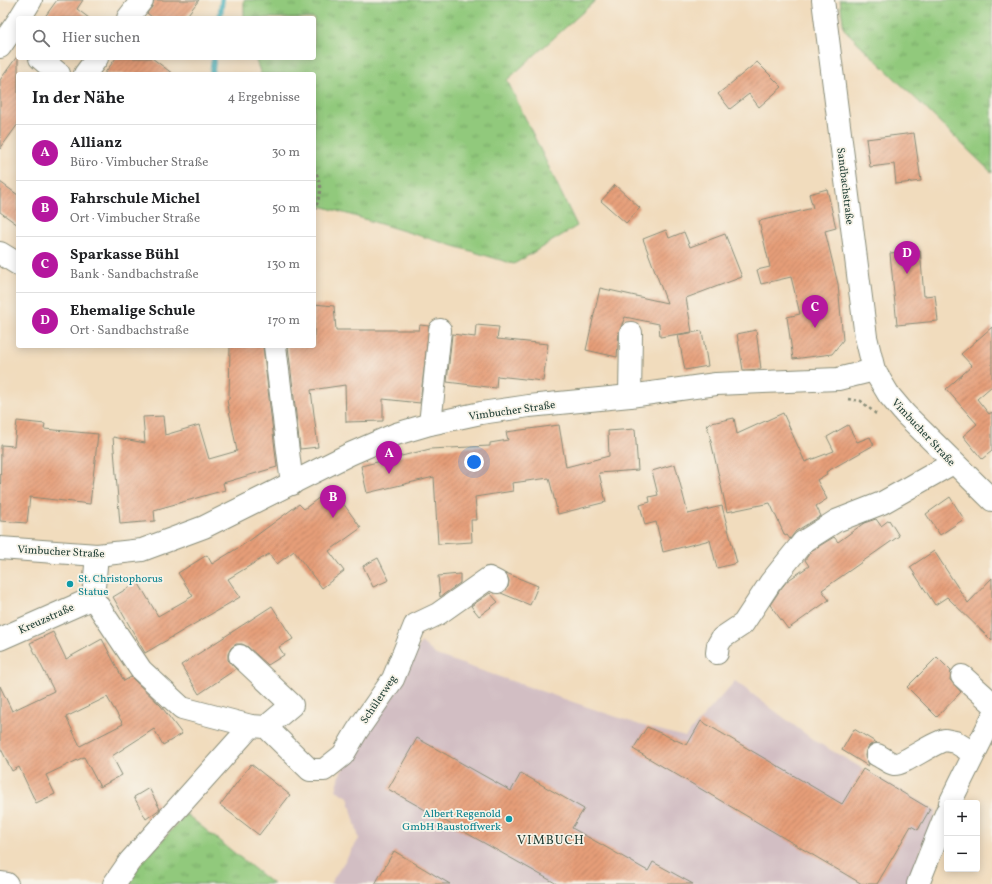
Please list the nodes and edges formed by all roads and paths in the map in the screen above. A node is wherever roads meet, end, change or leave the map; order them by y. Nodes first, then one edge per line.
1 (31, 0) edge
2 (142, 0) edge
3 (823, 0) edge
4 (20, 16) edge
5 (130, 16) edge
6 (42, 60) edge
7 (96, 60) edge
8 (57, 72) edge
9 (86, 72) edge
10 (316, 173) edge
11 (316, 207) edge
12 (0, 253) edge
13 (16, 263) edge
14 (440, 330) dead end
15 (631, 333) dead end
16 (275, 348) edge
17 (874, 370) junction
18 (630, 396) junction
19 (430, 424) junction
20 (953, 463) junction
21 (292, 484) junction
22 (992, 500) edge
23 (0, 548) edge
24 (97, 555) junction
25 (497, 582) dead end
26 (93, 598) junction
27 (0, 639) edge
28 (717, 653) dead end
29 (240, 656) dead end
30 (962, 676) dead end
31 (992, 703) edge
32 (992, 718) edge
33 (258, 726) junction
34 (973, 753) junction
35 (877, 754) dead end
36 (951, 800) edge
37 (944, 819) edge
38 (0, 883) edge
39 (7, 884) edge
40 (114, 884) edge
41 (918, 884) edge

1 - 4 street
2 - 5 street
3 - 17 street, Sandbachstraße
6 - 8 street
7 - 9 street
10 - 11 path
12 - 13 street
14 - 19 street
15 - 18 street
16 - 21 street
17 - 18 street, Vimbucher Straße
17 - 20 street, Vimbucher Straße
18 - 19 street, Vimbucher Straße
19 - 21 street, Vimbucher Straße
20 - 22 street, Vimbucher Straße
20 - 28 street
21 - 24 street, Vimbucher Straße
23 - 24 street, Vimbucher Straße
24 - 26 street
25 - 33 street, Schülerweg
26 - 27 street, Kreuzstraße
26 - 33 street, Schülerweg
29 - 33 street
30 - 31 street
32 - 34 street
33 - 40 street
34 - 35 street
34 - 36 street
37 - 41 street
38 - 39 street

